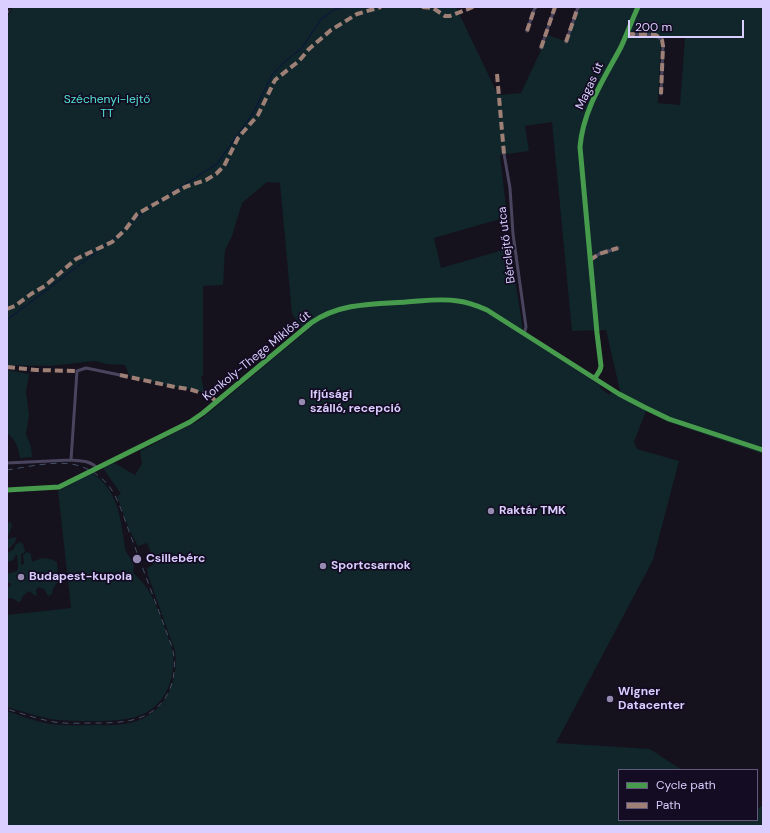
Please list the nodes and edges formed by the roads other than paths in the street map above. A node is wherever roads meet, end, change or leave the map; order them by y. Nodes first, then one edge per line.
1 (473, 7) edge
2 (535, 7) edge
3 (555, 7) edge
4 (578, 7) edge
5 (638, 7) edge
6 (467, 10) dead end
7 (527, 31) dead end
8 (627, 34) junction
9 (566, 42) dead end
10 (541, 48) dead end
11 (661, 94) dead end
12 (504, 154) dead end
13 (618, 248) dead end
14 (590, 251) junction
15 (596, 255) junction
16 (590, 260) junction
17 (524, 334) junction
18 (120, 375) dead end
19 (595, 378) junction
20 (763, 450) edge
21 (71, 460) junction
22 (7, 463) edge
23 (97, 468) junction
24 (7, 490) edge

1 - 6 street
2 - 7 street
3 - 10 street
4 - 9 street
5 - 8 street, Magas út
8 - 11 street
8 - 14 street, Magas út
12 - 17 street, Bérclejtő utca
13 - 15 street
14 - 15 street
14 - 16 street, Magas út
15 - 16 street
16 - 19 street, Magas út
17 - 19 street, Konkoly-Thege Miklós út
17 - 23 street, Konkoly-Thege Miklós út
18 - 21 street
19 - 20 street, Konkoly-Thege Miklós út
21 - 22 street
21 - 23 street
23 - 24 street, Konkoly-Thege Miklós út

